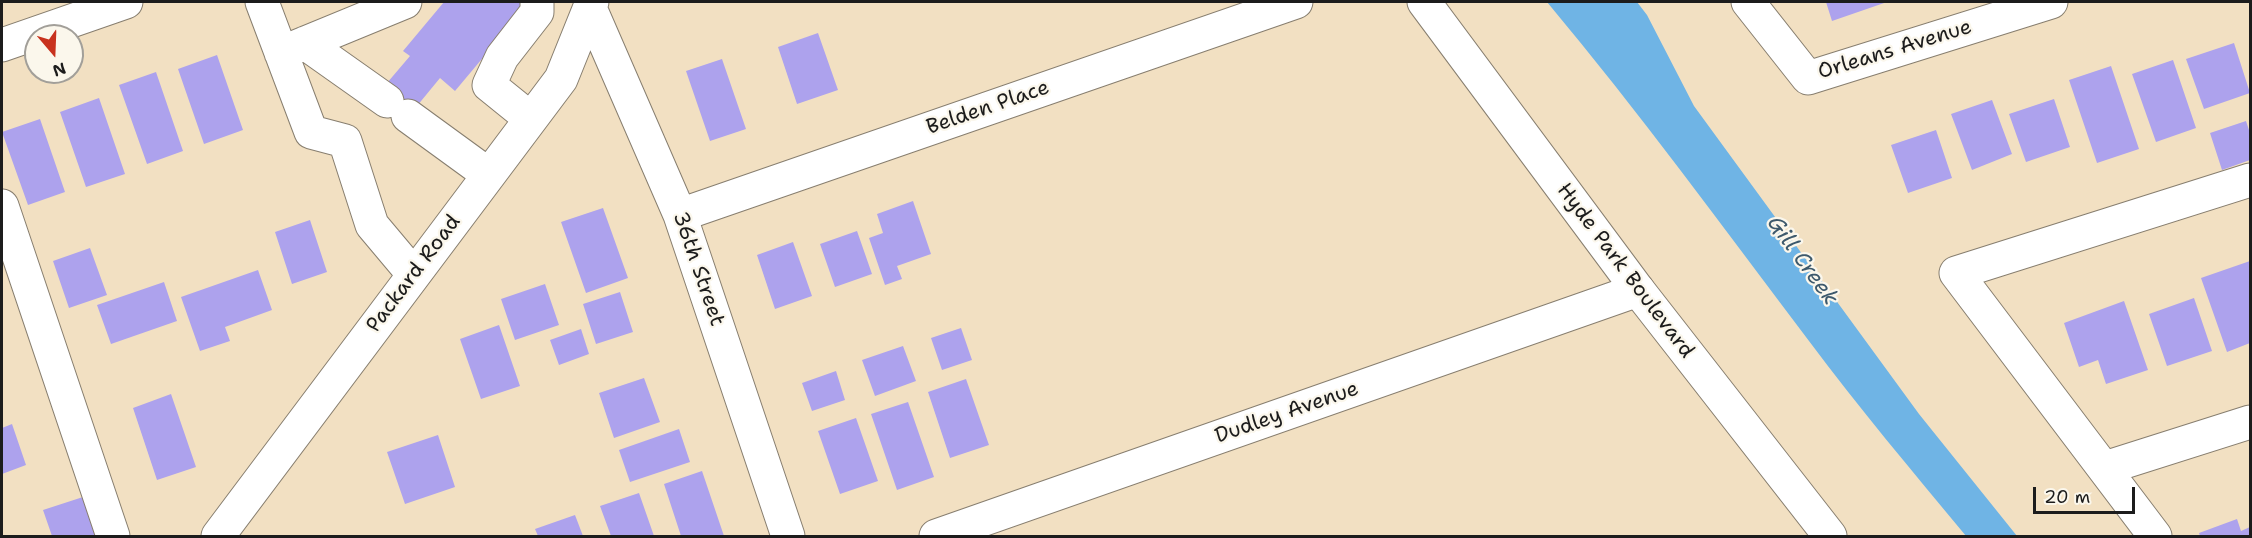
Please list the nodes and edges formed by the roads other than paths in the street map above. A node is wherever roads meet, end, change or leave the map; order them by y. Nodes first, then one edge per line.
1 (126, 2) edge
2 (262, 2) edge
3 (405, 2) edge
4 (537, 2) edge
5 (1296, 2) edge
6 (1424, 2) edge
7 (1748, 2) edge
8 (2050, 2) edge
9 (591, 5) edge
10 (2, 45) edge
11 (293, 48) junction
12 (531, 119) junction
13 (489, 175) junction
14 (2250, 180) edge
15 (2, 206) edge
16 (680, 215) junction
17 (414, 275) junction
18 (1638, 290) junction
19 (2250, 422) edge
20 (2105, 468) junction
21 (113, 537) edge
22 (218, 537) edge
23 (788, 537) edge
24 (936, 537) edge
25 (1830, 537) edge
26 (2155, 537) edge

1 - 10 street
2 - 11 street
3 - 11 street
4 - 12 street
5 - 16 street, Belden Place
6 - 18 street, Hyde Park Boulevard
7 - 8 street, Orleans Avenue
9 - 12 street, Packard Road
9 - 16 street, 36th Street
11 - 13 street
11 - 17 street
12 - 13 street, Packard Road
13 - 17 street, Packard Road
14 - 20 street
15 - 21 street
16 - 23 street, 36th Street
17 - 22 street, Packard Road
18 - 24 street, Dudley Avenue
18 - 25 street, Hyde Park Boulevard
19 - 20 street
20 - 26 street

